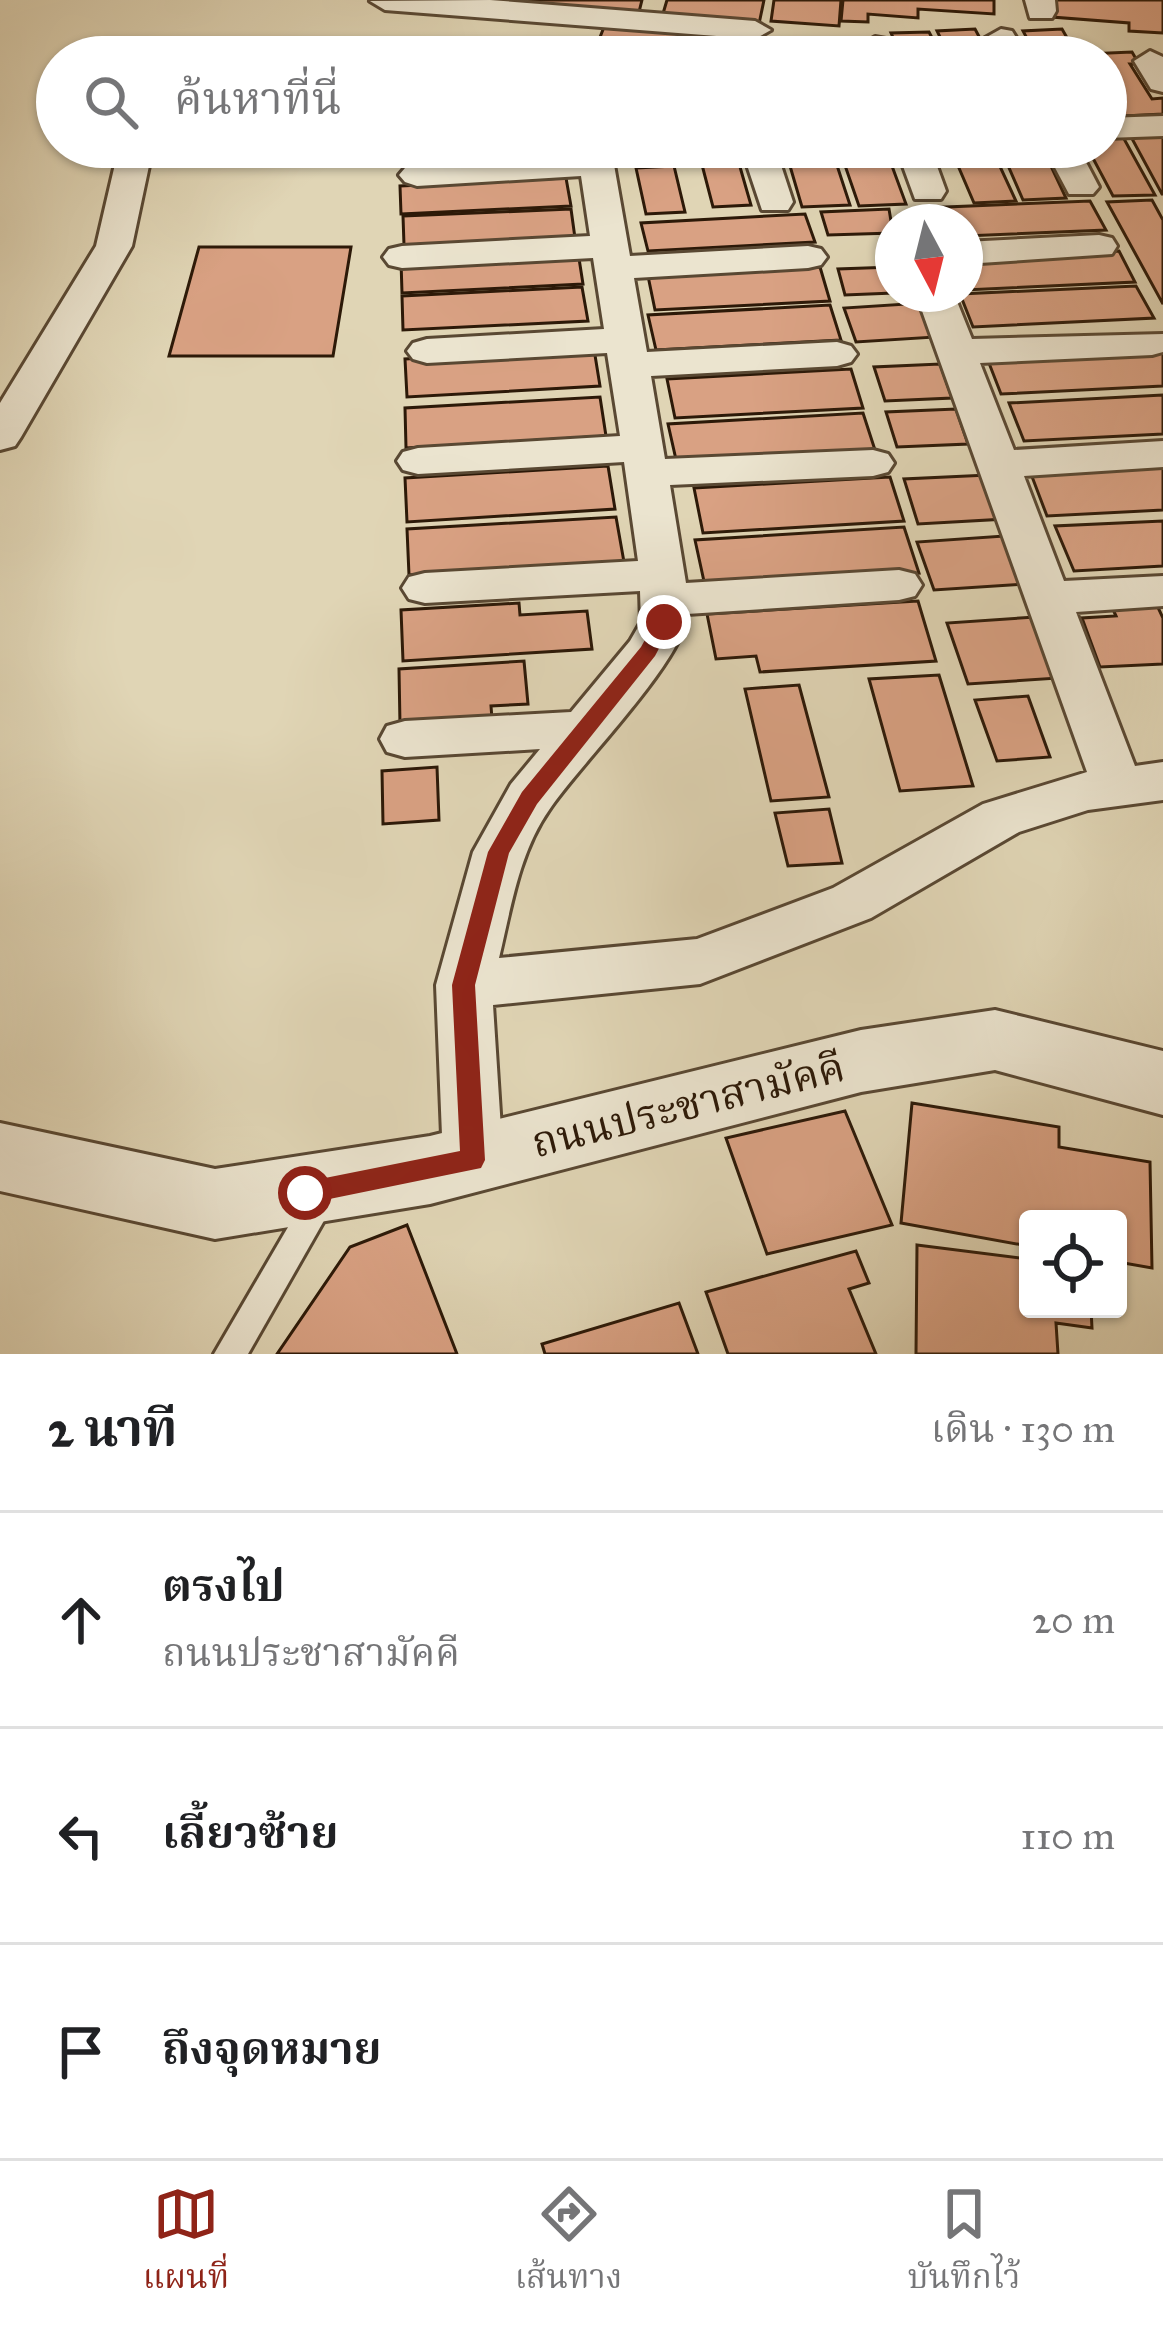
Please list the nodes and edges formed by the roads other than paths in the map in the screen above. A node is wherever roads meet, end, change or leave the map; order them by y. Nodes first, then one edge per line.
1 (386, 1) edge
2 (485, 5) edge
3 (755, 30) dead end
4 (1163, 126) edge
5 (1127, 127) edge
6 (131, 168) edge
7 (476, 168) edge
8 (597, 168) edge
9 (764, 168) edge
10 (920, 168) edge
11 (1072, 168) edge
12 (417, 175) dead end
13 (1082, 187) dead end
14 (928, 191) dead end
15 (775, 202) dead end
16 (1099, 246) dead end
17 (983, 253) edge
18 (808, 256) dead end
19 (401, 257) dead end
20 (610, 257) junction
21 (942, 312) edge
22 (1152, 343) dead end
23 (428, 351) dead end
24 (626, 352) junction
25 (957, 352) junction
26 (837, 354) dead end
27 (0, 436) edge
28 (1163, 454) edge
29 (418, 460) dead end
30 (645, 461) junction
31 (873, 463) dead end
32 (998, 464) junction
33 (899, 586) dead end
34 (664, 588) junction
35 (425, 589) dead end
36 (1163, 591) edge
37 (1048, 598) junction
38 (584, 729) junction
39 (406, 740) dead end
40 (1140, 784) edge
41 (464, 985) junction
42 (1163, 1083) edge
43 (0, 1157) edge
44 (472, 1160) junction
45 (328, 1188) junction
46 (230, 1354) edge

1 - 2 street
2 - 3 street
4 - 5 street
6 - 27 street
7 - 12 street
8 - 20 street
9 - 15 street
10 - 14 street
11 - 13 street
16 - 17 street
18 - 20 street
19 - 20 street
20 - 24 street
21 - 25 street
22 - 25 street
23 - 24 street
24 - 26 street
24 - 30 street
25 - 32 street
28 - 32 street
29 - 30 street
30 - 31 street
30 - 34 street
32 - 37 street
33 - 34 street
34 - 35 street
34 - 38 street
36 - 37 street
37 - 40 street
38 - 39 street
38 - 41 street
40 - 41 street
41 - 44 street
42 - 44 street, ถนนประชาสามัคคี
43 - 45 street, ถนนประชาสามัคคี
44 - 45 street, ถนนประชาสามัคคี
45 - 46 lane

